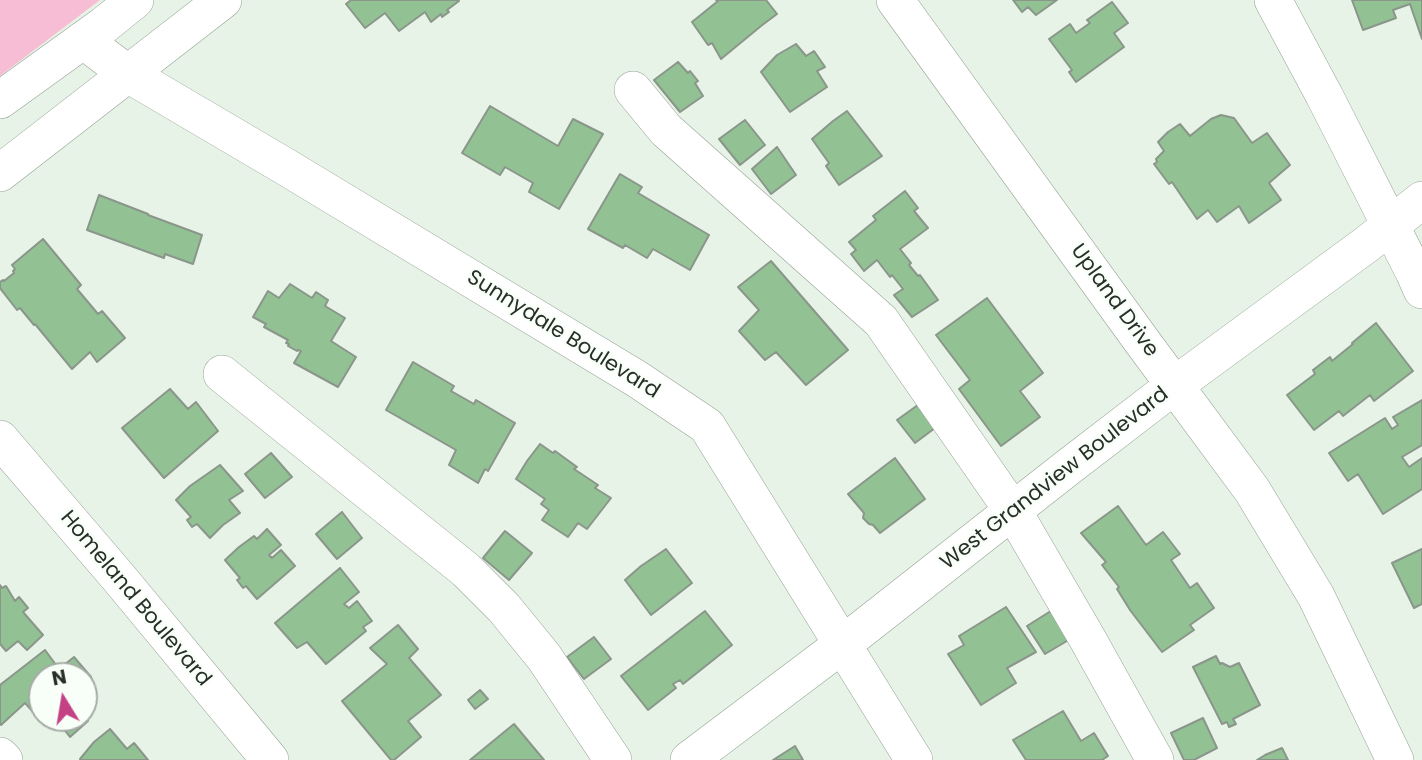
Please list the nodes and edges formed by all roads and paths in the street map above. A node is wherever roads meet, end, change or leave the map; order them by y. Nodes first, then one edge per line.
1 (135, 0) edge
2 (223, 0) edge
3 (895, 0) edge
4 (1273, 0) edge
5 (83, 40) junction
6 (128, 74) junction
7 (633, 90) dead end
8 (0, 100) edge
9 (0, 173) edge
10 (1422, 200) edge
11 (1390, 226) junction
12 (1422, 290) edge
13 (222, 373) dead end
14 (1175, 385) junction
15 (0, 439) edge
16 (1013, 511) junction
17 (844, 644) junction
18 (0, 756) edge
19 (4, 760) edge
20 (270, 760) edge
21 (614, 760) edge
22 (689, 760) edge
23 (915, 760) edge
24 (1155, 760) edge
25 (1395, 760) edge

1 - 5 street
2 - 6 street
3 - 14 street, Upland Drive
4 - 11 street
5 - 6 street, Sunnydale Boulevard
5 - 8 street
6 - 9 street
6 - 17 street, Sunnydale Boulevard
7 - 16 street
10 - 11 street, West Grandview Boulevard
11 - 12 street
11 - 14 street, West Grandview Boulevard
13 - 21 street
14 - 16 street, West Grandview Boulevard
14 - 25 street, Upland Drive
15 - 20 street, Homeland Boulevard
16 - 17 street, West Grandview Boulevard
16 - 24 street
17 - 22 street, West Grandview Boulevard
17 - 23 street, Sunnydale Boulevard
18 - 19 street

